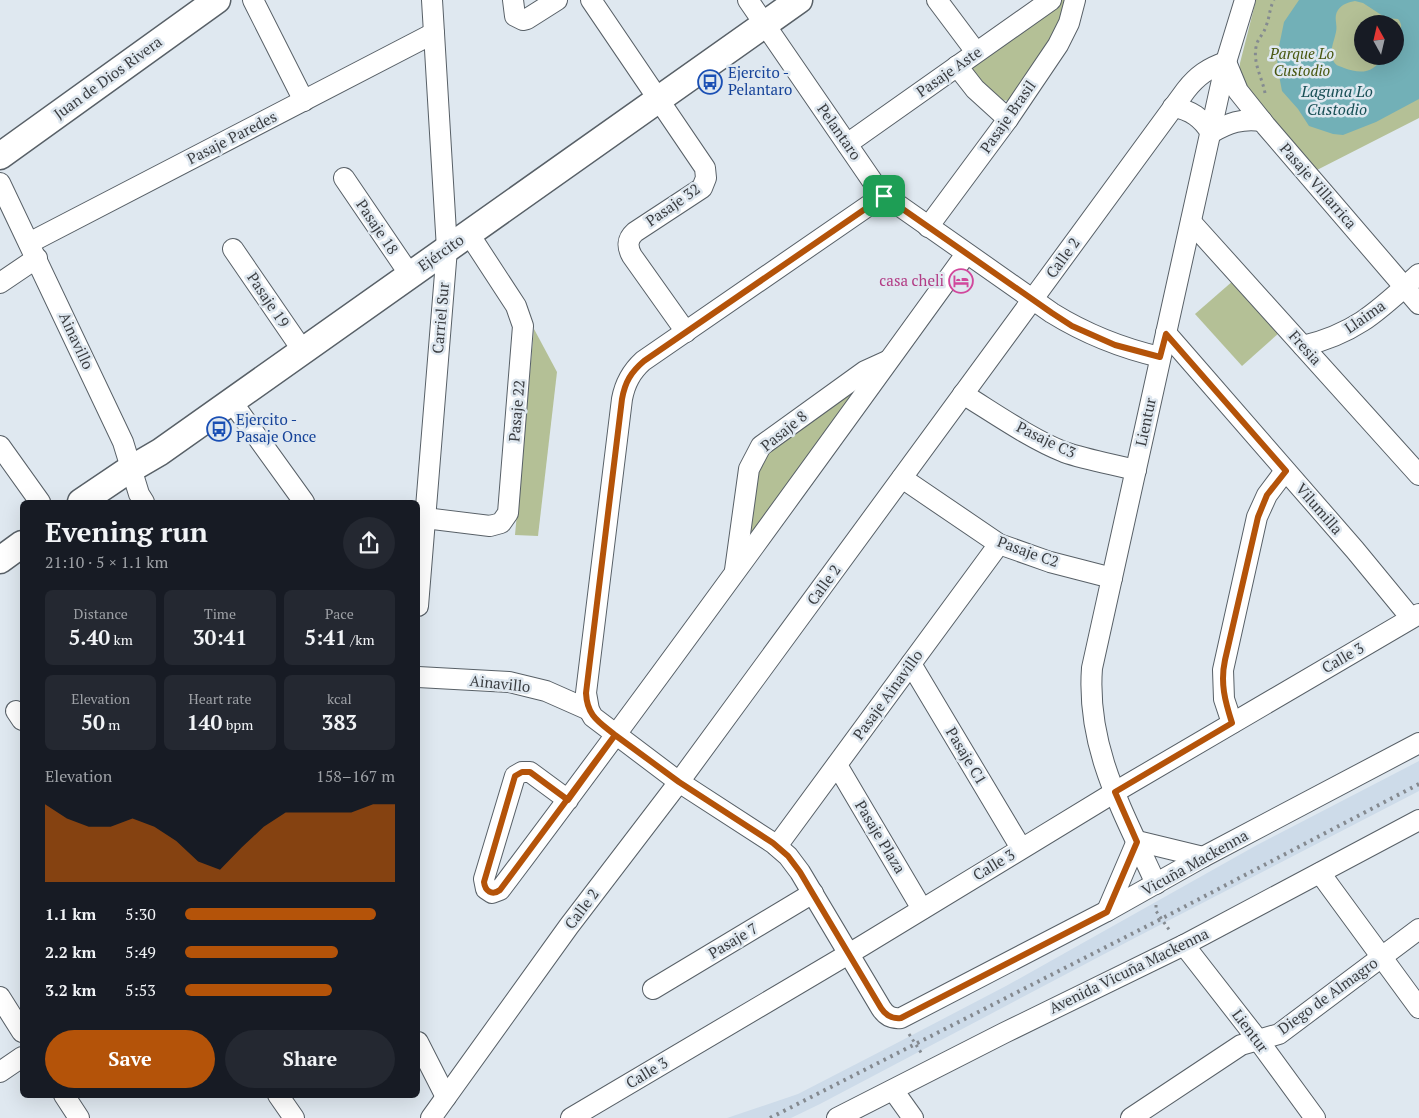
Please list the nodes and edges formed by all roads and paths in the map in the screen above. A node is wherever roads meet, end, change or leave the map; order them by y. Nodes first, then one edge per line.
1 (216, 0) edge
2 (253, 0) edge
3 (432, 0) edge
4 (513, 0) edge
5 (557, 0) edge
6 (591, 0) edge
7 (748, 0) edge
8 (799, 0) edge
9 (937, 0) edge
10 (1051, 0) edge
11 (1075, 0) edge
12 (1245, 0) edge
13 (1274, 0) edge
14 (765, 24) junction
15 (434, 33) junction
16 (976, 52) junction
17 (1226, 62) junction
18 (957, 66) junction
19 (1265, 95) dead end
20 (659, 99) junction
21 (304, 101) junction
22 (1174, 107) junction
23 (1008, 119) junction
24 (1262, 121) junction
25 (1211, 133) junction
26 (847, 144) junction
27 (0, 156) edge
28 (344, 178) dead end
29 (0, 183) edge
30 (884, 196) junction
31 (1191, 222) junction
32 (928, 227) junction
33 (469, 234) junction
34 (233, 249) dead end
35 (447, 249) junction
36 (33, 251) junction
37 (966, 254) junction
38 (410, 275) junction
39 (1412, 280) edge
40 (0, 283) edge
41 (1032, 300) junction
42 (1419, 304) edge
43 (686, 332) junction
44 (1166, 334) junction
45 (1303, 346) junction
46 (303, 351) junction
47 (1160, 357) junction
48 (889, 360) junction
49 (963, 394) junction
50 (232, 402) junction
51 (0, 446) edge
52 (131, 469) junction
53 (1136, 470) junction
54 (1286, 471) junction
55 (1419, 475) edge
56 (902, 478) junction
57 (39, 500) edge
58 (84, 500) edge
59 (143, 500) edge
60 (303, 500) edge
61 (425, 518) junction
62 (999, 544) junction
63 (20, 545) edge
64 (420, 554) edge
65 (0, 560) edge
66 (734, 573) junction
67 (1112, 578) junction
68 (1415, 616) edge
69 (911, 664) junction
70 (420, 677) edge
71 (589, 710) junction
72 (1232, 723) junction
73 (615, 735) junction
74 (1419, 743) edge
75 (837, 765) junction
76 (679, 782) junction
77 (1115, 792) junction
78 (568, 800) junction
79 (1419, 820) edge
80 (1137, 842) junction
81 (777, 846) junction
82 (1022, 848) junction
83 (1203, 858) junction
84 (1320, 873) junction
85 (1156, 884) junction
86 (813, 894) junction
87 (922, 909) junction
88 (1107, 912) junction
89 (1166, 927) dead end
90 (1419, 929) edge
91 (1184, 945) junction
92 (848, 954) junction
93 (1381, 957) junction
94 (653, 989) dead end
95 (0, 997) edge
96 (1419, 1008) edge
97 (889, 1017) joint
98 (20, 1029) edge
99 (1258, 1040) junction
100 (420, 1046) edge
101 (20, 1058) edge
102 (0, 1072) edge
103 (893, 1090) junction
104 (446, 1097) junction
105 (66, 1098) edge
106 (280, 1098) edge
107 (79, 1118) edge
108 (294, 1118) edge
109 (431, 1118) edge
110 (571, 1118) edge
111 (837, 1118) edge
112 (913, 1118) edge
113 (1131, 1118) edge
114 (1315, 1118) edge

1 - 27 main road, Juan de Dios Rivera
2 - 21 street
3 - 15 street, Carriel Sur
4 - 5 street
6 - 20 street, Pasaje 32
7 - 14 street, Pelantaro
8 - 14 main road, Ejército
9 - 16 street
10 - 16 street, Pasaje Aste
11 - 23 street, Pasaje Brasil
12 - 17 street, Lientur
13 - 19 path
14 - 20 main road, Ejército
14 - 26 street, Pelantaro
15 - 21 street, Pasaje Paredes
15 - 35 street, Carriel Sur
16 - 18 street, Pasaje Aste
17 - 22 street, Calle 2
17 - 24 street, Pasaje Villarrica
17 - 25 street, Lientur
18 - 23 street
18 - 26 street, Pasaje Aste
20 - 33 main road, Ejército
20 - 43 street, Pasaje 32
21 - 36 street, Pasaje Paredes
22 - 25 street
22 - 41 street, Calle 2
23 - 32 street, Pasaje Brasil
24 - 25 street
24 - 39 street, Pasaje Villarrica
25 - 31 street, Lientur
26 - 30 street, Pelantaro
28 - 38 street, Pasaje 18
29 - 36 street, Ainavillo
30 - 32 street, Pelantaro
30 - 43 street
31 - 44 street, Lientur
31 - 45 street, Fresia
32 - 37 street, Pelantaro
33 - 35 main road, Ejército
33 - 61 street, Pasaje 22
34 - 46 street, Pasaje 19
35 - 38 main road, Ejército
35 - 61 street, Carriel Sur
36 - 40 street, Pasaje Paredes
36 - 52 street, Ainavillo
37 - 41 street, Pelantaro
37 - 48 street, Pasaje 8
38 - 46 main road, Ejército
39 - 42 street, Pasaje Villarrica
39 - 45 street, Llaima
41 - 47 street, Pelantaro
41 - 49 street, Calle 2
43 - 71 street
44 - 47 street, Lientur
44 - 54 street, Vilumilla
45 - 55 street, Fresia
46 - 50 main road, Ejército
47 - 53 street, Lientur
48 - 66 street, Pasaje 8
48 - 66 street, Pasaje 8
49 - 53 street, Pasaje C3
49 - 56 street, Calle 2
50 - 52 main road, Ejército
50 - 60 street
51 - 57 street
52 - 58 main road, Ejército
52 - 59 street, Ainavillo
53 - 67 street, Lientur
54 - 68 street, Vilumilla
54 - 72 street
56 - 62 street, Pasaje C2
56 - 76 street, Calle 2
61 - 64 street, Carriel Sur
62 - 67 street, Pasaje C2
62 - 69 street, Pasaje Ainavillo
63 - 65 main road
66 - 73 street, Pasaje 8
67 - 77 street, Lientur
68 - 72 street, Calle 3
69 - 75 street, Pasaje Ainavillo
69 - 82 street, Pasaje C1
70 - 71 street, Ainavillo
71 - 73 street, Ainavillo
72 - 77 street, Calle 3
73 - 76 street, Ainavillo
73 - 78 street, Pasaje 8
74 - 83 street, Vicuña Mackenna
75 - 81 street, Pasaje Ainavillo
75 - 87 street, Pasaje Plaza
76 - 81 street, Ainavillo
76 - 104 street, Calle 2
77 - 80 street, Lientur
77 - 82 street, Calle 3
78 - 78 street, Pasaje 8
79 - 84 street, Avenida Vicuña Mackenna
80 - 83 street
80 - 85 street, Lientur
80 - 88 street
81 - 86 street, Ainavillo
82 - 87 street, Calle 3
83 - 85 street, Vicuña Mackenna
84 - 91 street, Avenida Vicuña Mackenna
84 - 93 street
85 - 88 street, Vicuña Mackenna
85 - 89 path
86 - 92 street, Ainavillo
86 - 94 street, Pasaje 7
87 - 92 street, Calle 3
88 - 97 street, Vicuña Mackenna
90 - 93 street, Diego de Almagro
91 - 99 street, Lientur
91 - 103 street, Avenida Vicuña Mackenna
92 - 97 street, Ainavillo
92 - 110 street, Calle 3
93 - 96 street
93 - 99 street, Diego de Almagro
95 - 98 street
99 - 113 street, Diego de Almagro
99 - 114 street, Lientur
100 - 104 street
101 - 102 street
103 - 111 street, Avenida Vicuña Mackenna
103 - 112 street
104 - 109 street, Calle 2
105 - 107 street
106 - 108 street

